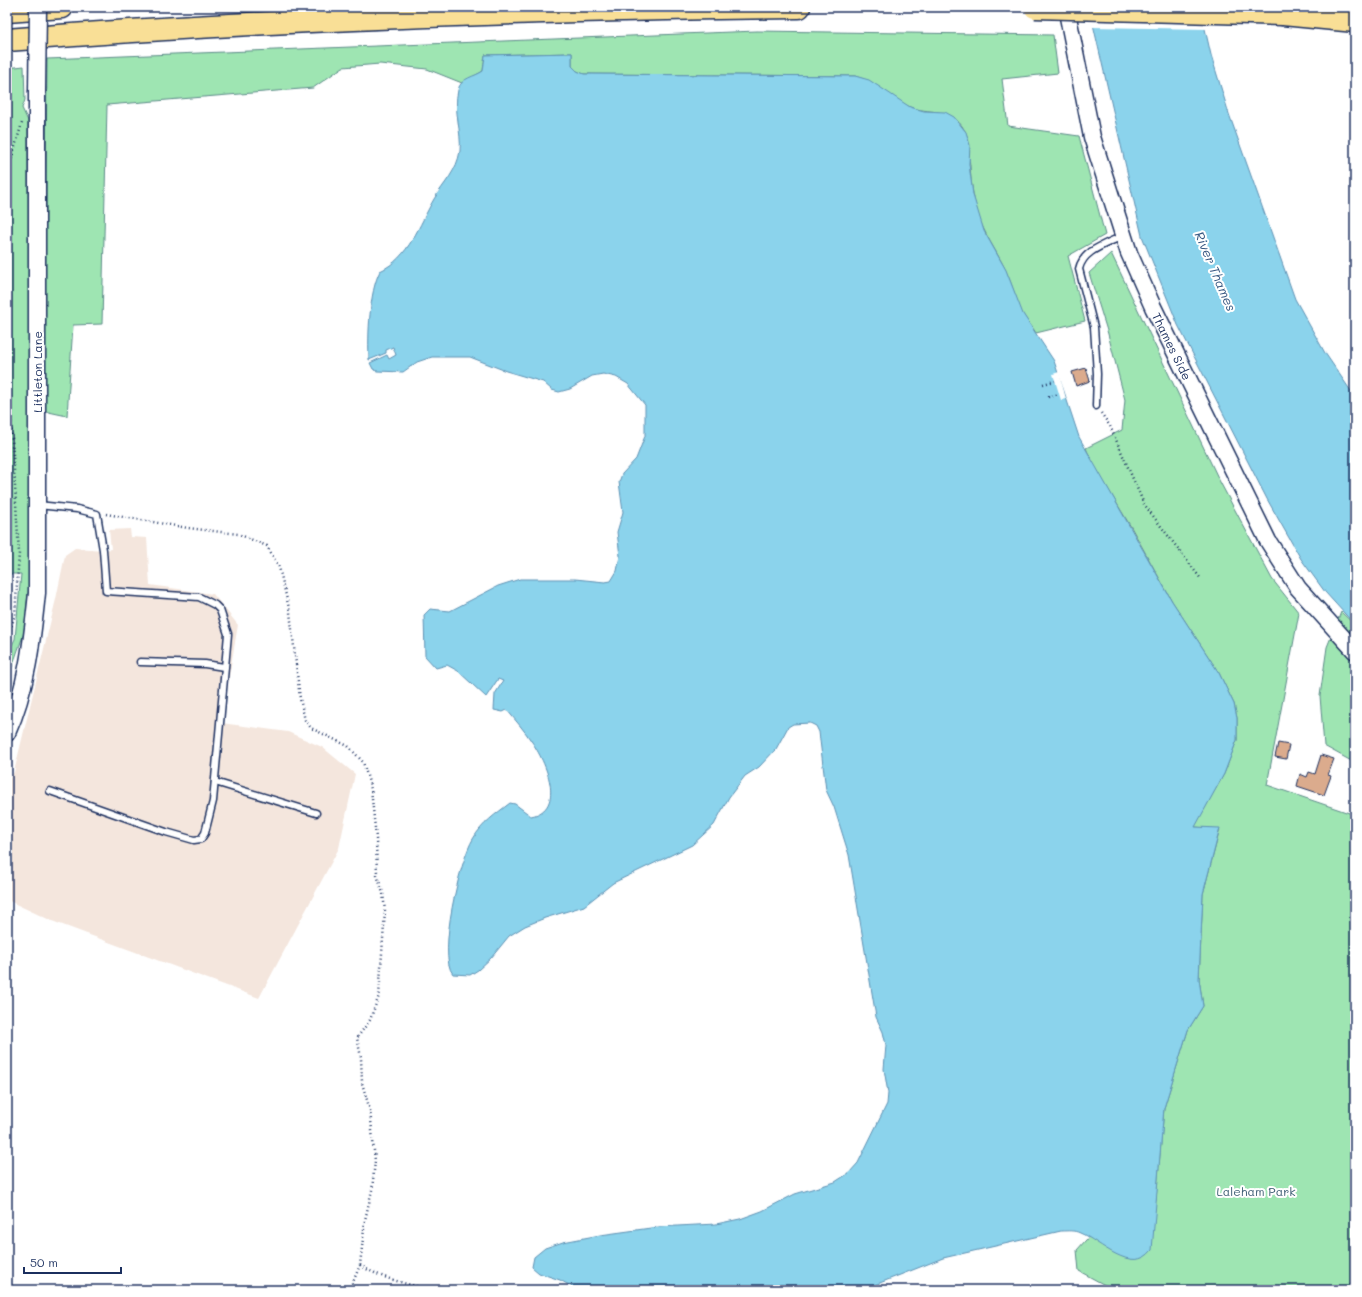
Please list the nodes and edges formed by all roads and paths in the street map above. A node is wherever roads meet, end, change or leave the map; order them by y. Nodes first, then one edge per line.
1 (38, 7) edge
2 (62, 7) edge
3 (799, 7) edge
4 (1035, 7) edge
5 (1066, 7) edge
6 (7, 11) edge
7 (1355, 21) edge
8 (7, 40) edge
9 (22, 122) dead end
10 (7, 174) edge
11 (1124, 235) junction
12 (7, 354) edge
13 (1055, 381) dead end
14 (1043, 384) dead end
15 (1059, 394) dead end
16 (1048, 397) dead end
17 (1096, 406) joint
18 (38, 505) junction
19 (96, 514) junction
20 (1201, 579) dead end
21 (7, 641) edge
22 (1355, 651) edge
23 (140, 662) dead end
24 (224, 668) junction
25 (8, 726) edge
26 (215, 782) junction
27 (50, 791) dead end
28 (316, 813) dead end
29 (360, 1265) junction
30 (346, 1290) edge
31 (429, 1290) edge

1 - 18 street, Littleton Lane, bridge
2 - 6 highway
3 - 8 highway
4 - 7 highway, bridge
5 - 11 street, Thames Side
9 - 10 path
11 - 17 lane
11 - 22 street, Thames Side
12 - 21 path
13 - 14 path
15 - 16 path
17 - 20 path
18 - 19 lane
18 - 25 street, Littleton Lane
19 - 24 lane
19 - 29 path
23 - 24 lane
24 - 26 lane
26 - 27 lane
26 - 28 lane
29 - 30 path
29 - 31 path

